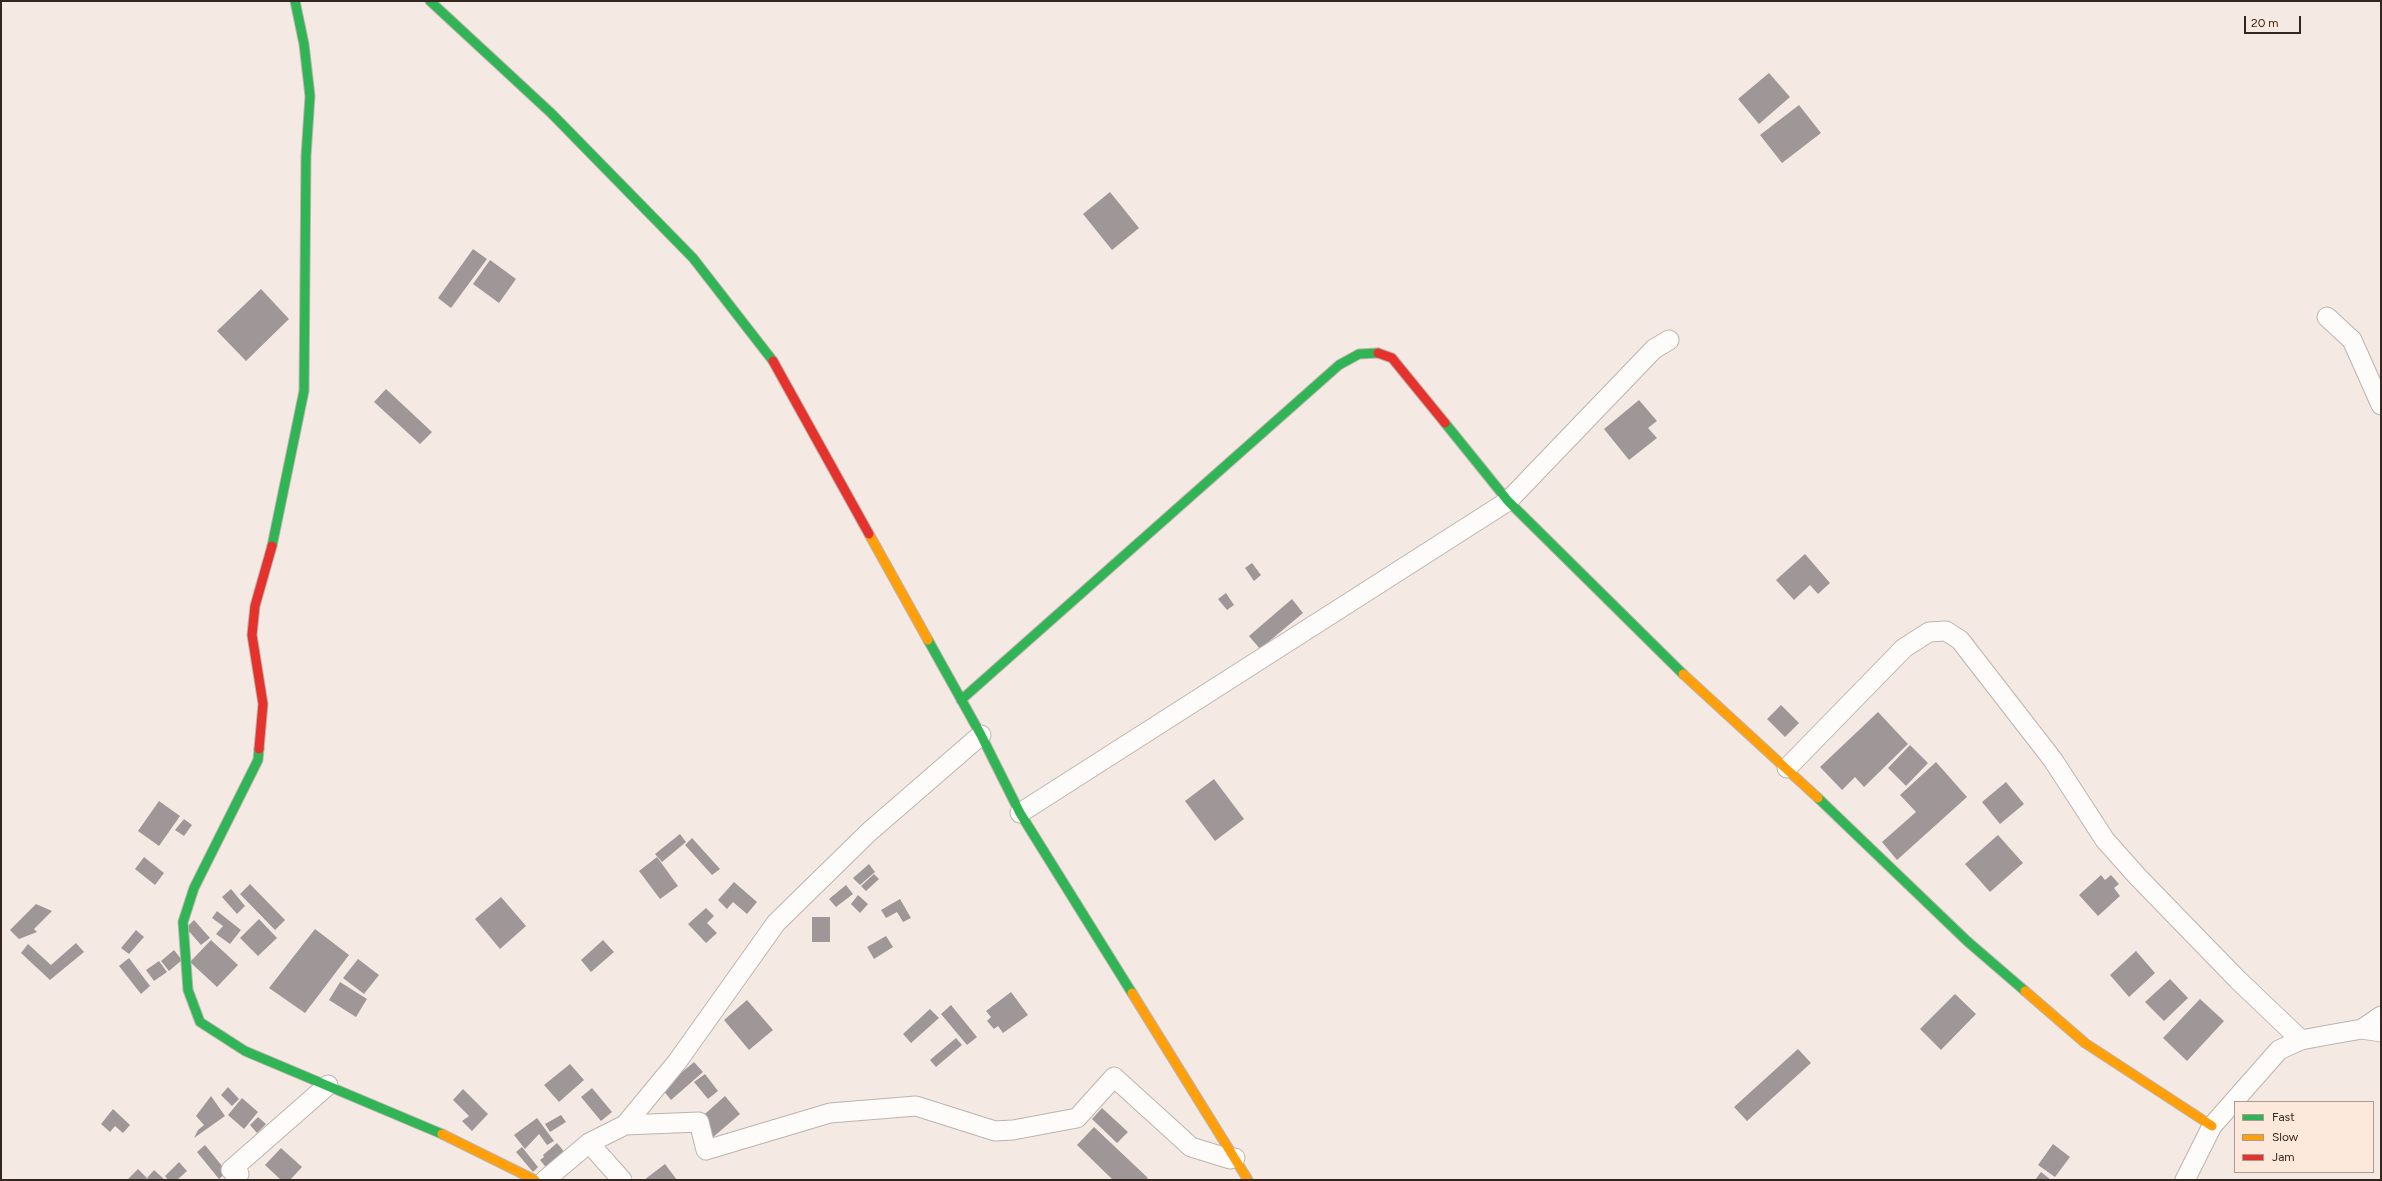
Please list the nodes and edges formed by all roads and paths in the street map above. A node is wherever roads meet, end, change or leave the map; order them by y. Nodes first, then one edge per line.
1 (295, 1) edge
2 (430, 1) edge
3 (2327, 317) dead end
4 (1669, 340) dead end
5 (2381, 405) edge
6 (1508, 501) junction
7 (961, 700) junction
8 (980, 735) junction
9 (1787, 768) junction
10 (1020, 812) junction
11 (2381, 1016) edge
12 (2362, 1030) junction
13 (2381, 1032) edge
14 (2301, 1040) junction
15 (328, 1085) junction
16 (2234, 1101) edge
17 (2234, 1101) edge
18 (625, 1125) junction
19 (2212, 1126) junction
20 (589, 1143) junction
21 (1235, 1158) junction
22 (235, 1180) edge
23 (535, 1180) edge
24 (545, 1180) edge
25 (622, 1180) edge
26 (1248, 1180) edge
27 (2185, 1180) edge

1 - 15 street
2 - 7 street
3 - 5 street
4 - 6 street
6 - 7 street
6 - 9 street
6 - 10 street
7 - 8 street
8 - 10 street
8 - 18 street
9 - 14 street
9 - 19 street
10 - 21 street
11 - 12 street
12 - 13 street
12 - 14 street
14 - 16 street
15 - 22 street
15 - 23 street
17 - 19 street
18 - 20 street
18 - 21 street
19 - 27 street
20 - 24 street
20 - 25 street
21 - 26 street

